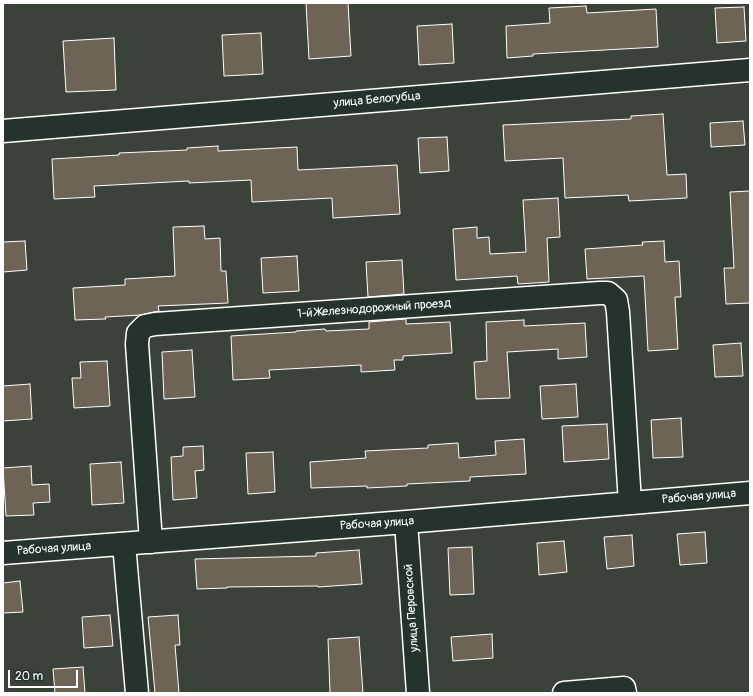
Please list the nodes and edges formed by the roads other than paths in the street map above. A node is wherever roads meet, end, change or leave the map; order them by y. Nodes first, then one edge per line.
1 (750, 70) edge
2 (3, 131) edge
3 (750, 493) edge
4 (630, 503) junction
5 (406, 522) junction
6 (151, 542) junction
7 (124, 544) junction
8 (3, 553) edge
9 (137, 693) edge
10 (418, 693) edge
11 (564, 693) edge
12 (625, 693) edge

1 - 2 street, улица Белогубца
3 - 4 street, Рабочая улица
4 - 5 street, Рабочая улица
4 - 6 street, 1-й Железнодорожный проезд
5 - 6 street, Рабочая улица
5 - 10 street, улица Перовской
6 - 7 street, Рабочая улица
7 - 8 street, Рабочая улица
7 - 9 street
11 - 12 street

